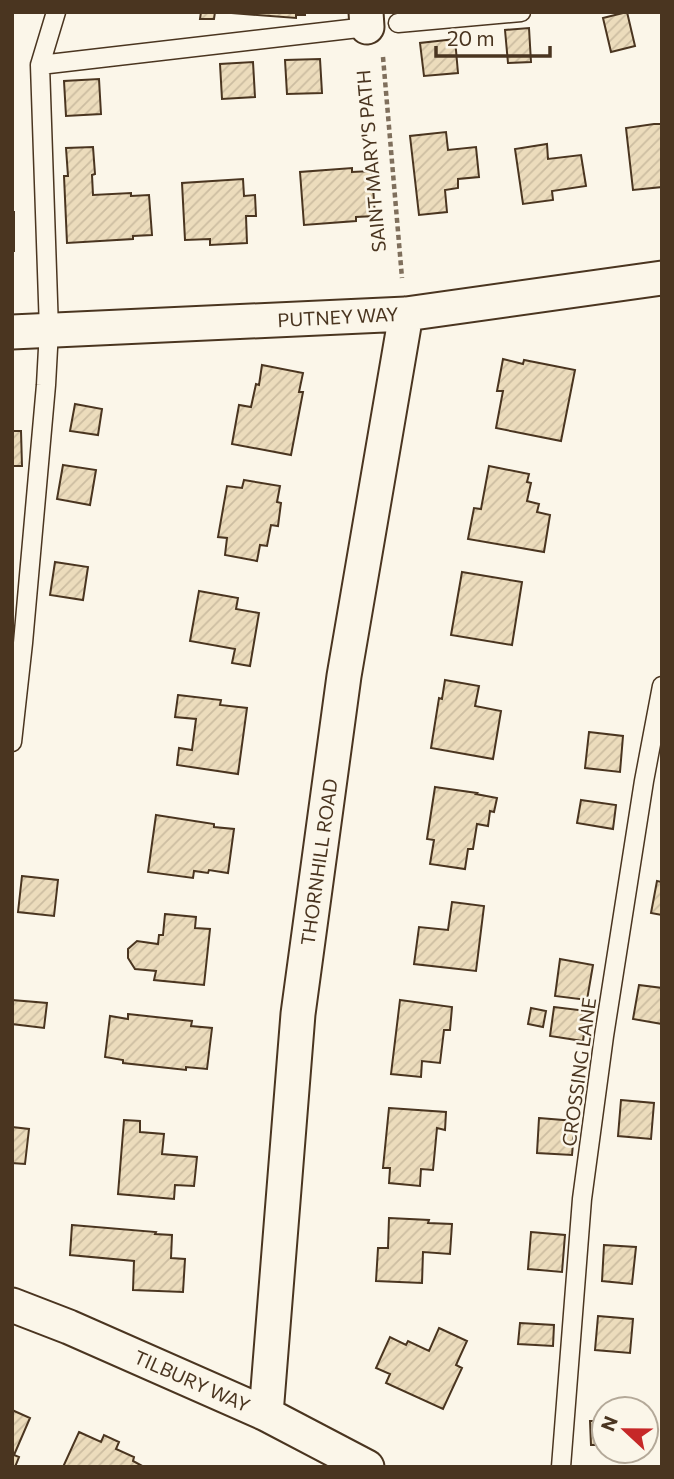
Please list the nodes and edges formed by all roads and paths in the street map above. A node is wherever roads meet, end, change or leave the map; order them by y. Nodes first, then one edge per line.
1 (57, 12) edge
2 (521, 12) edge
3 (378, 28) edge
4 (40, 65) junction
5 (662, 278) edge
6 (402, 281) dead end
7 (406, 314) junction
8 (48, 330) junction
9 (12, 332) edge
10 (662, 686) edge
11 (12, 742) edge
12 (12, 1305) edge
13 (266, 1414) junction
14 (367, 1467) edge
15 (561, 1467) edge

1 - 4 lane
2 - 3 lane
3 - 4 lane
3 - 6 path, SAINT MARY'S PATH
4 - 8 lane
5 - 7 street, PUTNEY WAY
7 - 8 street, PUTNEY WAY
7 - 13 street, THORNHILL ROAD
8 - 9 street, PUTNEY WAY
8 - 11 lane
10 - 15 lane, CROSSING LANE
12 - 13 street, TILBURY WAY
13 - 14 street, TILBURY WAY

